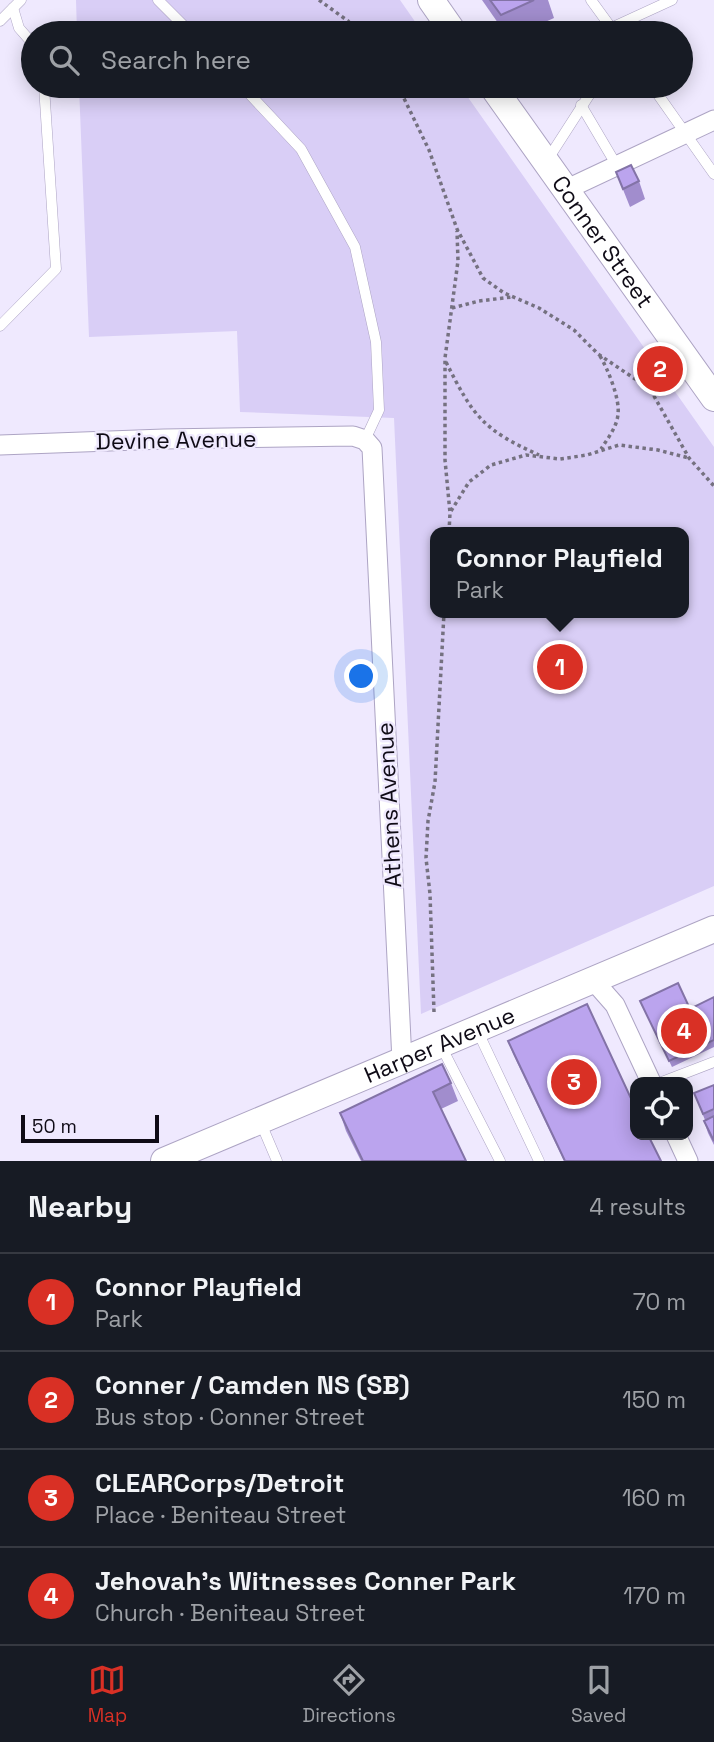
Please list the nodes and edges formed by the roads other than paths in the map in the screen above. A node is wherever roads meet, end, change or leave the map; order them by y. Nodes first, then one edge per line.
1 (21, 0) edge
2 (158, 0) edge
3 (431, 0) edge
4 (591, 0) edge
5 (672, 0) edge
6 (13, 8) junction
7 (0, 21) edge
8 (179, 21) edge
9 (446, 21) edge
10 (606, 21) edge
11 (632, 21) edge
12 (21, 30) edge
13 (45, 98) edge
14 (253, 98) edge
15 (501, 98) edge
16 (587, 98) edge
17 (661, 98) edge
18 (581, 106) junction
19 (714, 120) edge
20 (686, 133) junction
21 (546, 162) junction
22 (617, 166) junction
23 (714, 174) edge
24 (565, 190) junction
25 (0, 326) edge
26 (714, 396) edge
27 (359, 438) junction
28 (0, 446) edge
29 (714, 929) edge
30 (593, 980) junction
31 (477, 1029) junction
32 (440, 1045) junction
33 (402, 1061) junction
34 (714, 1062) edge
35 (649, 1077) edge
36 (675, 1077) edge
37 (260, 1121) junction
38 (678, 1140) edge
39 (164, 1161) edge
40 (277, 1161) edge
41 (500, 1161) edge
42 (539, 1161) edge
43 (688, 1161) edge

1 - 6 lane
2 - 8 lane
3 - 9 main road
4 - 10 lane
5 - 11 lane
6 - 7 lane
6 - 12 lane
13 - 25 lane
14 - 27 lane
15 - 21 main road, Conner Street
16 - 18 lane
17 - 20 lane
18 - 21 lane
18 - 22 lane
19 - 20 street
20 - 22 street
20 - 23 lane
21 - 24 main road, Conner Street
22 - 24 street
24 - 26 main road, Conner Street
27 - 28 street, Devine Avenue
27 - 33 street, Athens Avenue
29 - 30 main road, Harper Avenue
30 - 31 main road, Harper Avenue
30 - 35 street
31 - 32 main road, Harper Avenue
31 - 42 lane
32 - 33 main road, Harper Avenue
32 - 41 lane
33 - 37 main road, Harper Avenue
34 - 36 lane
37 - 39 main road, Harper Avenue
37 - 40 lane
38 - 43 street

